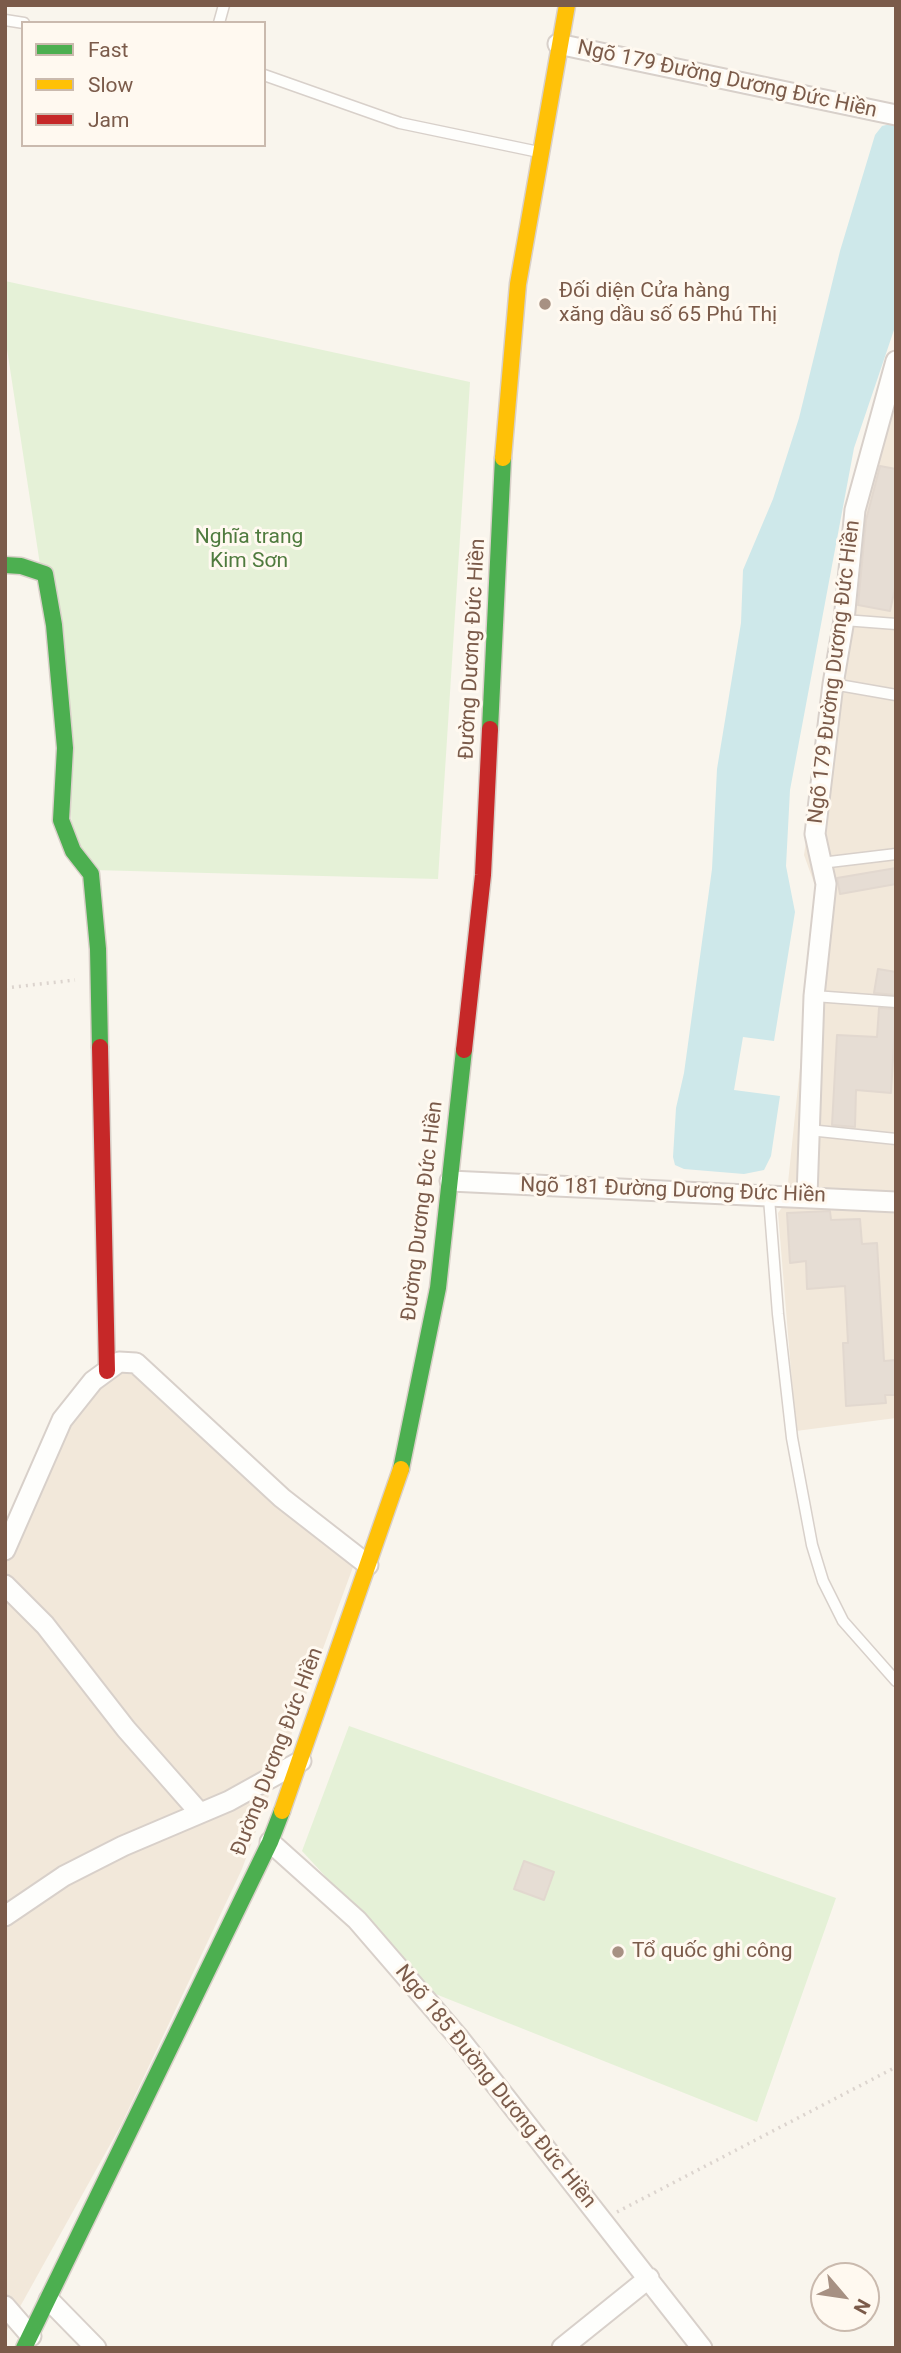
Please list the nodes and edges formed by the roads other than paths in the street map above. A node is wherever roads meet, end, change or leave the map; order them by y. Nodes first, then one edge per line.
1 (567, 5) edge
2 (558, 44) junction
3 (266, 76) edge
4 (896, 115) edge
5 (542, 152) junction
6 (896, 361) edge
7 (5, 565) edge
8 (844, 620) junction
9 (896, 624) edge
10 (833, 684) junction
11 (896, 695) edge
12 (896, 854) edge
13 (821, 863) junction
14 (814, 996) junction
15 (896, 1002) edge
16 (809, 1130) junction
17 (896, 1139) edge
18 (450, 1181) junction
19 (807, 1196) junction
20 (769, 1198) junction
21 (896, 1202) edge
22 (107, 1371) junction
23 (5, 1550) edge
24 (368, 1565) junction
25 (5, 1585) edge
26 (896, 1681) edge
27 (302, 1760) junction
28 (199, 1812) junction
29 (270, 1842) junction
30 (5, 1916) edge
31 (649, 2278) junction
32 (49, 2300) junction
33 (5, 2306) edge
34 (27, 2342) edge
35 (96, 2348) edge
36 (562, 2348) edge
37 (702, 2348) edge

1 - 2 main road, Đường Dương Đức Hiền
2 - 4 street, Ngõ 179 Đường Dương Đức Hiền
2 - 5 main road, Đường Dương Đức Hiền
3 - 5 lane
5 - 18 main road, Đường Dương Đức Hiền
6 - 8 street, Ngõ 179 Đường Dương Đức Hiền
7 - 22 main road
8 - 9 lane
8 - 10 street, Ngõ 179 Đường Dương Đức Hiền
10 - 11 lane
10 - 13 street, Ngõ 179 Đường Dương Đức Hiền
12 - 13 lane
13 - 14 street, Ngõ 179 Đường Dương Đức Hiền
14 - 15 lane
14 - 16 street, Ngõ 179 Đường Dương Đức Hiền
16 - 17 lane
16 - 19 street, Ngõ 179 Đường Dương Đức Hiền
18 - 20 street, Ngõ 181 Đường Dương Đức Hiền
18 - 24 main road, Đường Dương Đức Hiền
19 - 20 street, Ngõ 181 Đường Dương Đức Hiền
19 - 21 street, Ngõ 181 Đường Dương Đức Hiền
20 - 26 lane
22 - 23 street
22 - 24 street
24 - 27 main road, Đường Dương Đức Hiền
25 - 28 street
27 - 28 street
27 - 29 main road, Đường Dương Đức Hiền
28 - 30 street
29 - 31 street, Ngõ 185 Đường Dương Đức Hiền
29 - 32 main road, Đường Dương Đức Hiền
31 - 36 street
31 - 37 street, Ngõ 185 Đường Dương Đức Hiền
32 - 34 main road, Đường Dương Đức Hiền
32 - 35 street
33 - 34 street

